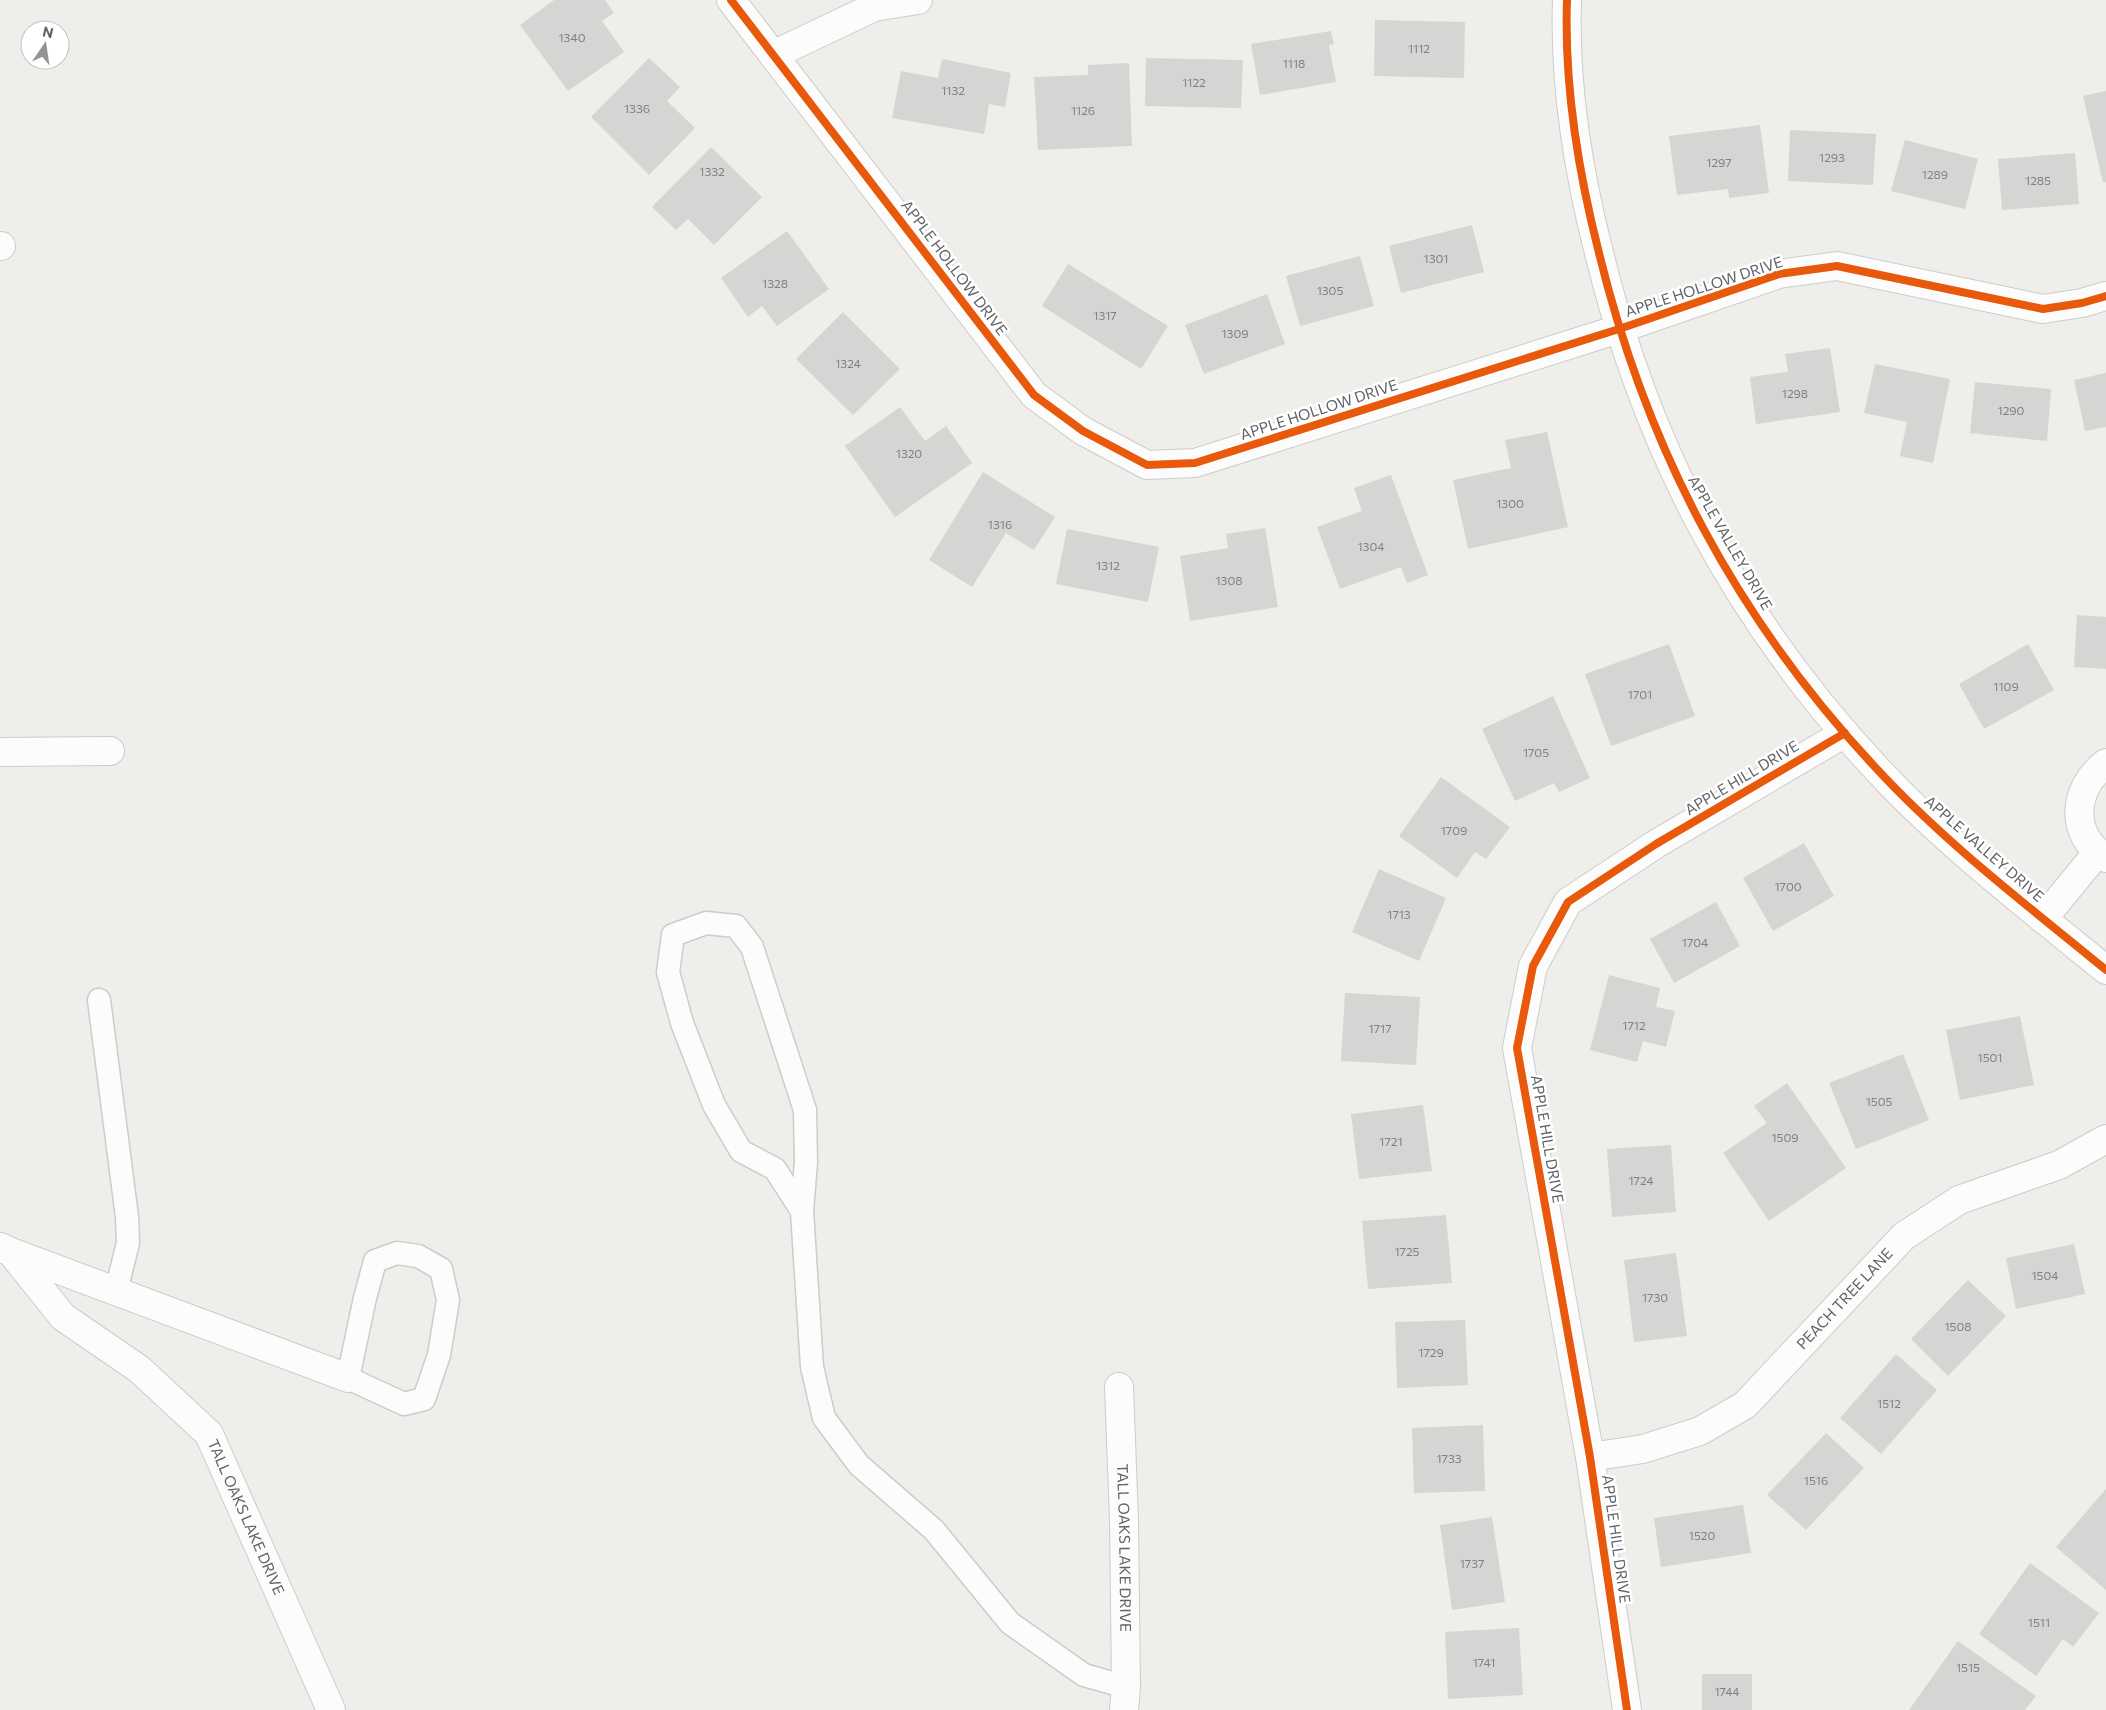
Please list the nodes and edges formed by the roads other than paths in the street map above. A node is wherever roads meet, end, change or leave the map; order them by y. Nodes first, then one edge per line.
1 (731, 0) edge
2 (918, 0) edge
3 (1567, 0) edge
4 (773, 55) junction
5 (2106, 296) edge
6 (1619, 329) junction
7 (1844, 733) junction
8 (110, 751) dead end
9 (0, 752) edge
10 (2106, 763) edge
11 (2102, 855) edge
12 (2043, 919) junction
13 (2106, 970) edge
14 (99, 1000) dead end
15 (2106, 1138) edge
16 (802, 1212) junction
17 (5, 1249) edge
18 (116, 1291) junction
19 (348, 1378) junction
20 (1119, 1387) dead end
21 (1590, 1457) junction
22 (1125, 1699) edge
23 (331, 1710) edge
24 (1627, 1710) edge

1 - 4 street, APPLE HOLLOW DRIVE
2 - 4 street
3 - 6 street, APPLE VALLEY DRIVE
4 - 6 street, APPLE HOLLOW DRIVE
5 - 6 street, APPLE HOLLOW DRIVE
6 - 7 street, APPLE VALLEY DRIVE
7 - 12 street, APPLE VALLEY DRIVE
7 - 21 street, APPLE HILL DRIVE
8 - 9 street
10 - 11 street
11 - 12 street
12 - 13 street, APPLE VALLEY DRIVE
14 - 18 lane
15 - 21 street, PEACH TREE LANE
16 - 16 lane
16 - 22 lane
17 - 18 street, TALL OAKS LAKE DRIVE
17 - 23 street, TALL OAKS LAKE DRIVE
18 - 19 street, TALL OAKS LAKE DRIVE
19 - 19 lane
20 - 22 street, TALL OAKS LAKE DRIVE
21 - 24 street, APPLE HILL DRIVE

